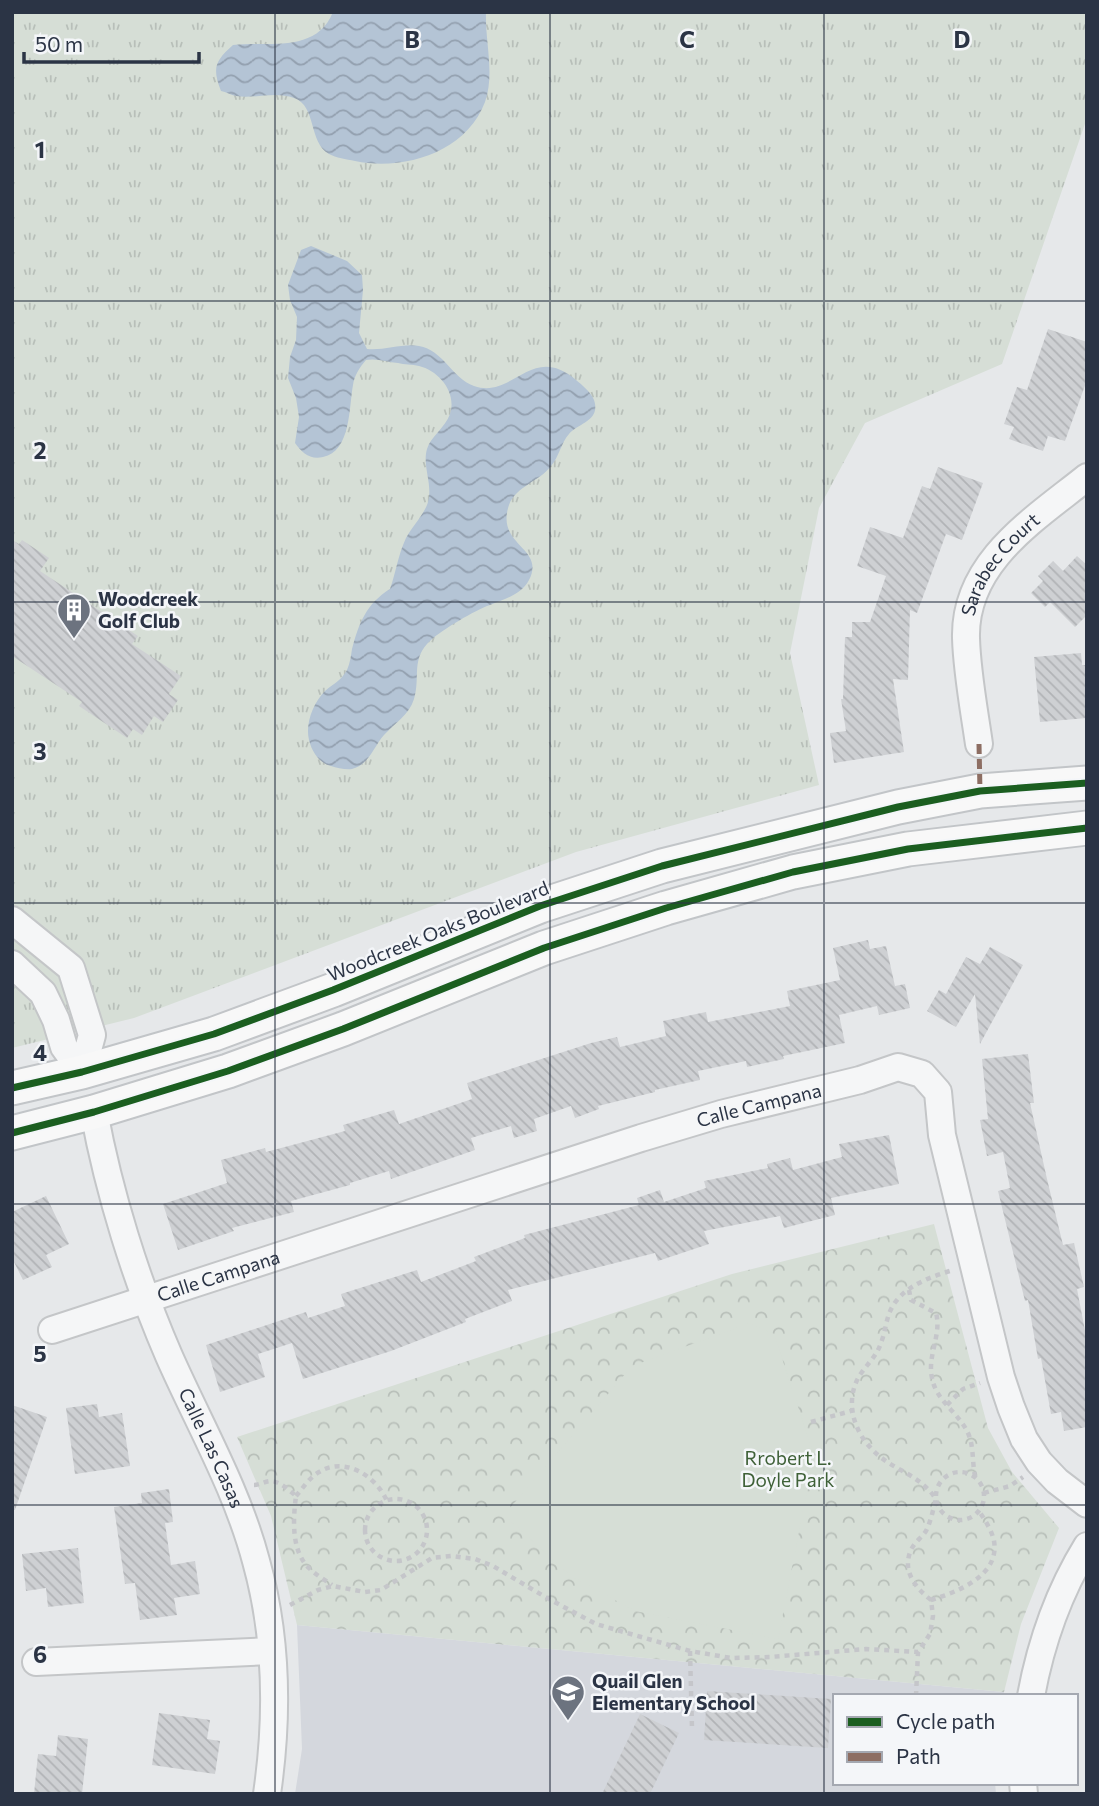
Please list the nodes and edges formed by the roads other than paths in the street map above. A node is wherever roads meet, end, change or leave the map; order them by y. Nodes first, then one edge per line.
1 (1087, 477) edge
2 (979, 744) dead end
3 (1087, 783) edge
4 (1087, 828) edge
5 (12, 920) edge
6 (12, 964) edge
7 (82, 1072) junction
8 (12, 1088) edge
9 (94, 1112) junction
10 (12, 1133) edge
11 (146, 1299) junction
12 (52, 1330) dead end
13 (1087, 1504) edge
14 (1087, 1546) edge
15 (271, 1650) junction
16 (36, 1662) dead end
17 (1031, 1694) edge
18 (267, 1794) edge

1 - 2 street, Sarabec Court
3 - 7 main road, Woodcreek Oaks Boulevard
4 - 9 main road
5 - 7 street
6 - 7 street
7 - 8 main road, Woodcreek Oaks Boulevard
7 - 9 main road
9 - 10 main road
9 - 11 street, Calle Las Casas
11 - 12 street, Calle Campana
11 - 13 street, Calle Campana
11 - 15 street, Calle Las Casas
14 - 17 street
15 - 16 street
15 - 18 street, Calle Las Casas

